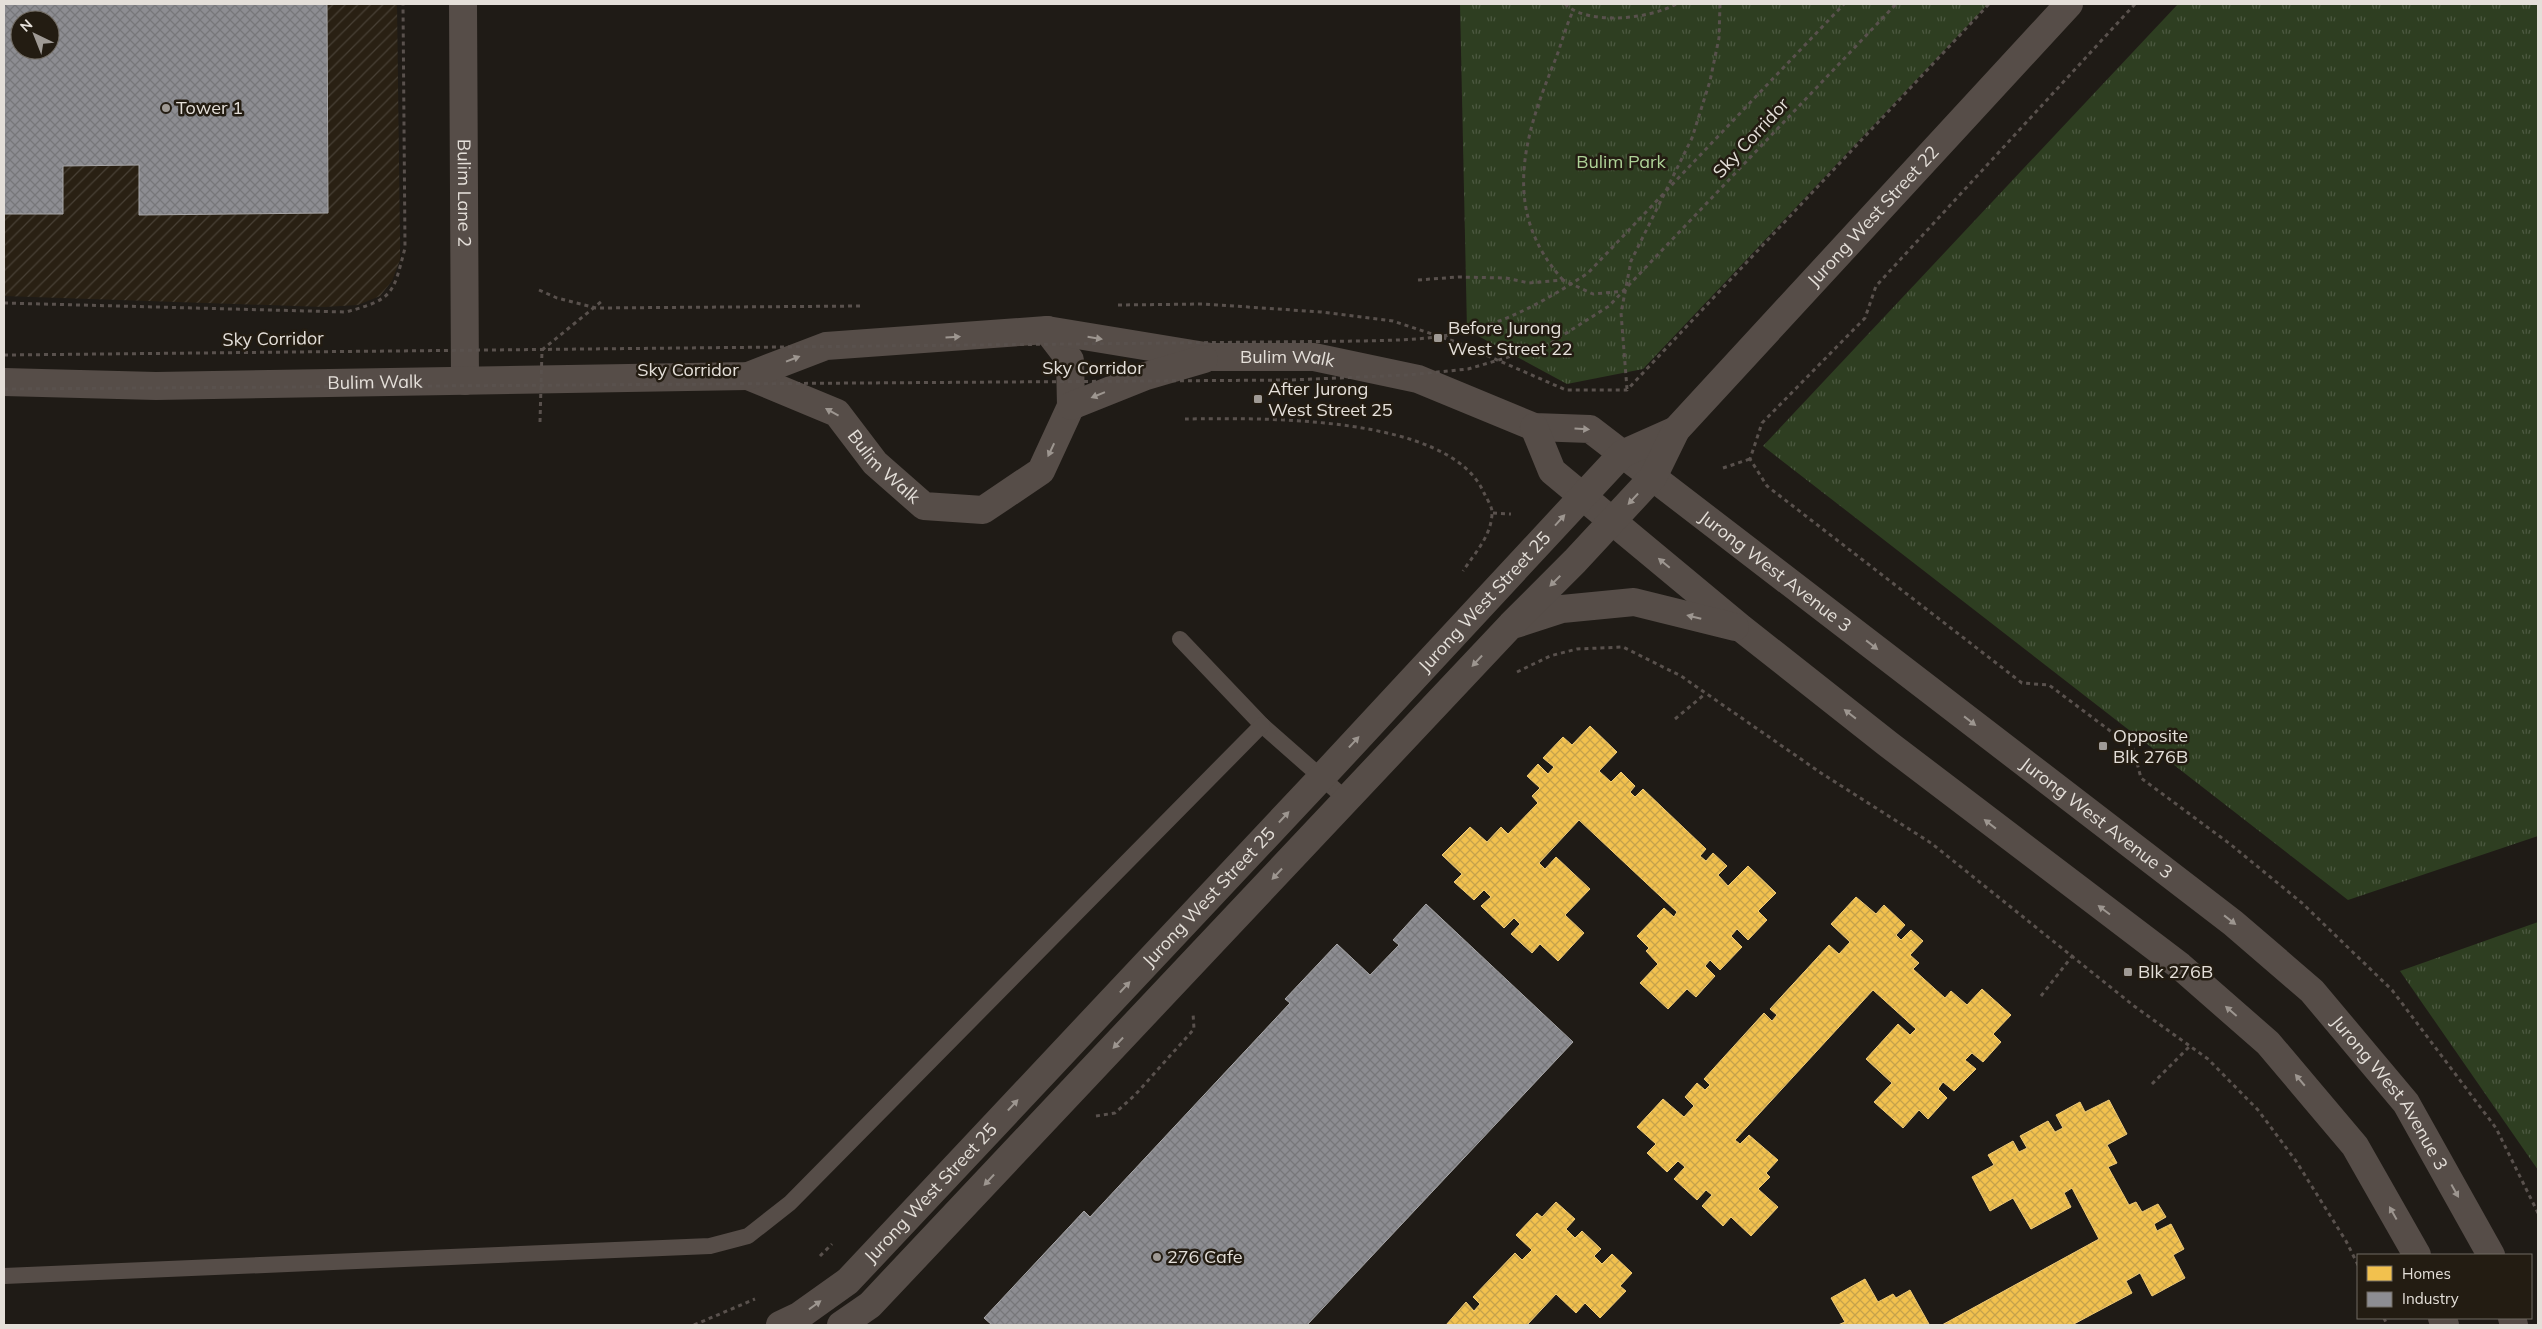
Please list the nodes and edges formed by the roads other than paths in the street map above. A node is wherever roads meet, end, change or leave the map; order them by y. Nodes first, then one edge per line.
1 (463, 4) edge
2 (2069, 4) edge
3 (1047, 330) junction
4 (1210, 357) junction
5 (748, 376) junction
6 (465, 381) junction
7 (4, 382) edge
8 (1071, 406) junction
9 (1534, 427) junction
10 (1676, 430) junction
11 (1622, 454) junction
12 (1653, 477) junction
13 (1582, 496) junction
14 (1613, 521) junction
15 (1510, 625) junction
16 (1741, 628) junction
17 (1180, 639) dead end
18 (1262, 725) junction
19 (1321, 778) junction
20 (1347, 800) junction
21 (2416, 1254) edge
22 (2490, 1254) edge
23 (4, 1276) edge
24 (780, 1325) edge
25 (841, 1325) edge

1 - 6 street, Bulim Lane 2
2 - 10 street, Jurong West Street 22
3 -> 4 street, Bulim Walk
5 -> 3 street, Bulim Walk
3 - 8 street, Bulim Walk
4 -> 8 street, Bulim Walk
4 - 9 street, Bulim Walk
5 - 6 street, Bulim Walk
8 -> 5 street, Bulim Walk
6 - 7 street, Bulim Walk
9 -> 11 street, Bulim Walk
9 - 13 street
10 - 11 street, Jurong West Street 22
10 - 12 street, Jurong West Street 22
11 - 12 street, Jurong West Avenue 3
11 - 13 street, Jurong West Street 25
12 -> 14 street, Jurong West Street 25
12 -> 22 street, Jurong West Avenue 3
13 - 14 street
19 -> 13 street, Jurong West Street 25
14 -> 15 street, Jurong West Street 25
16 -> 14 street
16 -> 15 street
15 -> 20 street, Jurong West Street 25
21 -> 16 street
17 - 18 lane
18 - 19 lane
18 - 23 lane
19 - 20 lane
24 -> 19 street, Jurong West Street 25
20 -> 25 street, Jurong West Street 25

